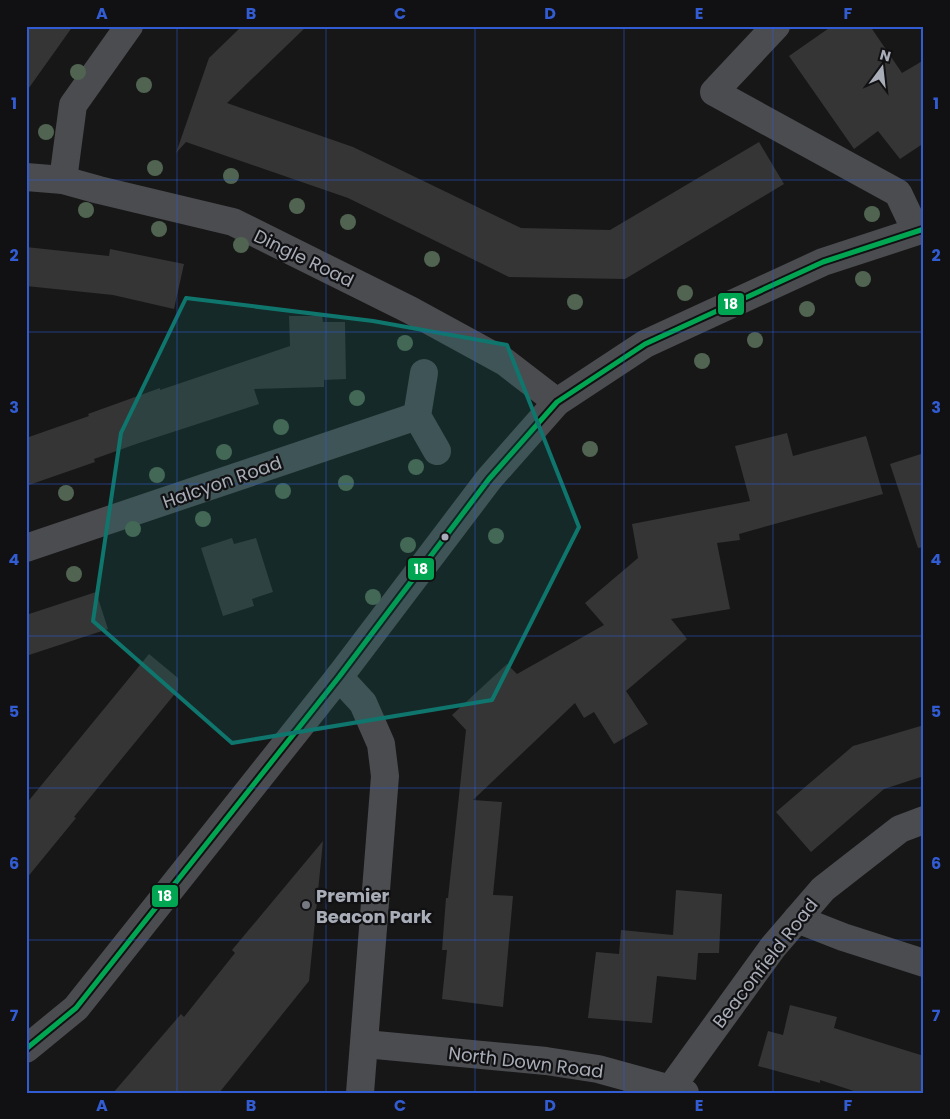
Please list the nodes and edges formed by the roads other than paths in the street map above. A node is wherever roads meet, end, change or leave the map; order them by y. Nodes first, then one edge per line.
1 (129, 26) edge
2 (776, 26) edge
3 (26, 177) edge
4 (63, 180) junction
5 (920, 230) edge
6 (424, 373) dead end
7 (557, 402) junction
8 (417, 416) junction
9 (437, 451) dead end
10 (26, 548) edge
11 (339, 677) junction
12 (924, 820) edge
13 (797, 919) junction
14 (924, 963) edge
15 (365, 1044) junction
16 (26, 1049) edge
17 (678, 1090) edge
18 (360, 1093) edge

1 - 4 street
2 - 5 street
3 - 4 street, Dingle Road
4 - 7 street, Dingle Road
5 - 7 street
6 - 8 street
7 - 11 street
8 - 9 street
8 - 10 street, Halcyon Road
11 - 15 street
11 - 16 street
12 - 13 street, Beaconfield Road
13 - 14 street
13 - 17 street, Beaconfield Road
15 - 17 street, North Down Road
15 - 18 street

